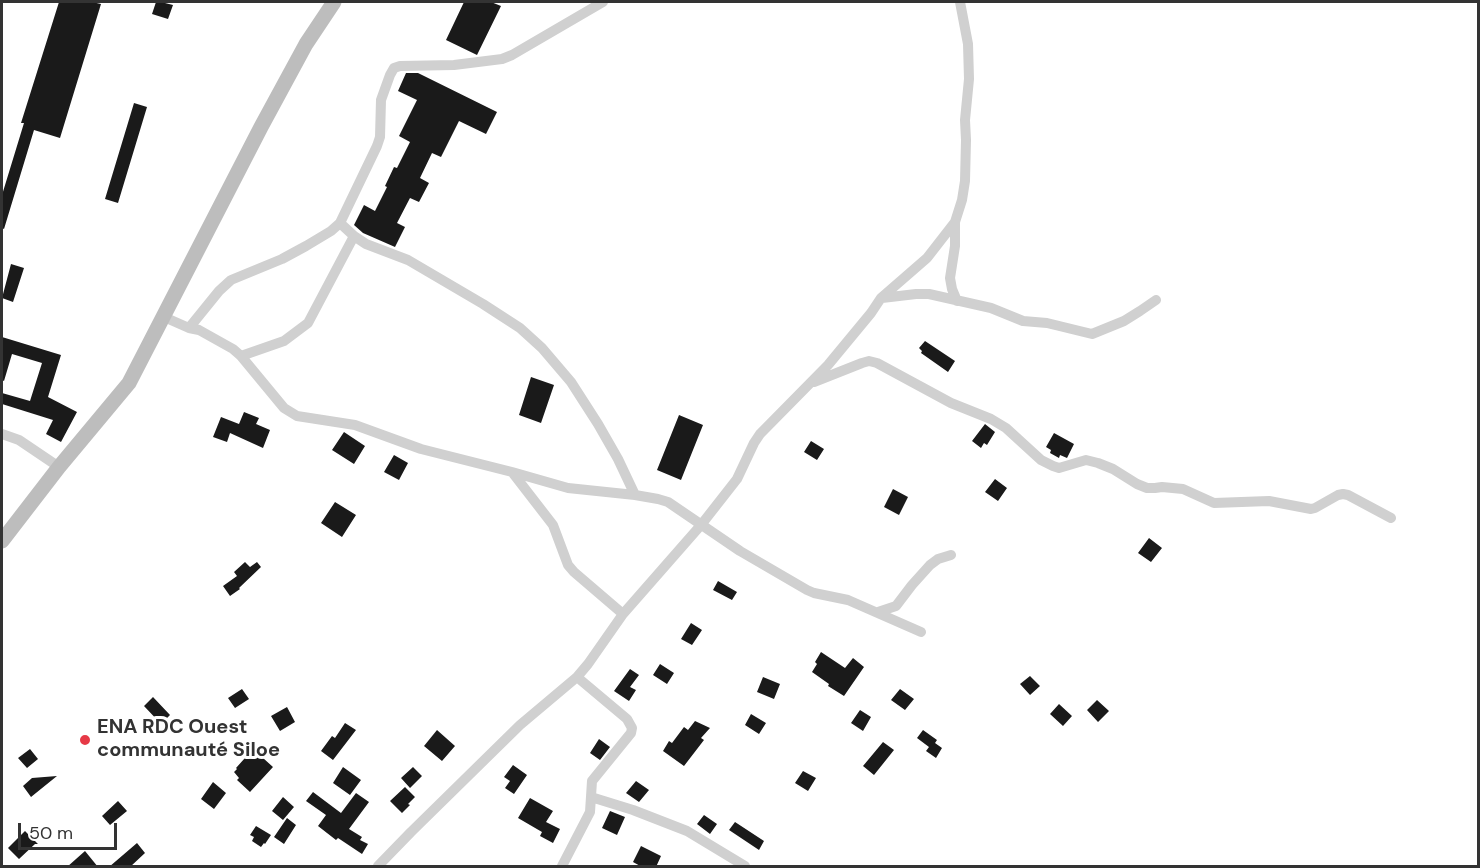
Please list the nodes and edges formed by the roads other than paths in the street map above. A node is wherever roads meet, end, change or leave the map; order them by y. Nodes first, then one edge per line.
1 (334, 2) edge
2 (603, 2) edge
3 (960, 2) edge
4 (955, 222) junction
5 (340, 223) junction
6 (354, 236) junction
7 (881, 298) junction
8 (1156, 300) dead end
9 (957, 301) junction
10 (164, 317) junction
11 (189, 328) junction
12 (241, 356) junction
13 (810, 383) junction
14 (2, 434) edge
15 (59, 467) junction
16 (512, 472) junction
17 (635, 495) junction
18 (1391, 518) dead end
19 (700, 525) junction
20 (2, 541) edge
21 (951, 555) dead end
22 (878, 612) junction
23 (623, 614) junction
24 (921, 632) dead end
25 (576, 677) junction
26 (591, 797) junction
27 (378, 867) edge
28 (562, 867) edge
29 (745, 867) edge

1 - 10 main road
2 - 5 street
3 - 4 street
4 - 7 street
4 - 9 street
5 - 6 street
5 - 11 street
6 - 12 street
6 - 17 street
7 - 9 street
7 - 13 street
8 - 9 street
10 - 11 street
10 - 15 main road
11 - 12 street
12 - 16 street
13 - 18 street
13 - 19 street
14 - 15 street
15 - 20 main road
16 - 17 street
16 - 23 street
17 - 19 street
19 - 22 street
19 - 23 street
21 - 22 street
22 - 24 street
23 - 25 street
25 - 26 street
25 - 27 street
26 - 28 street
26 - 29 street

